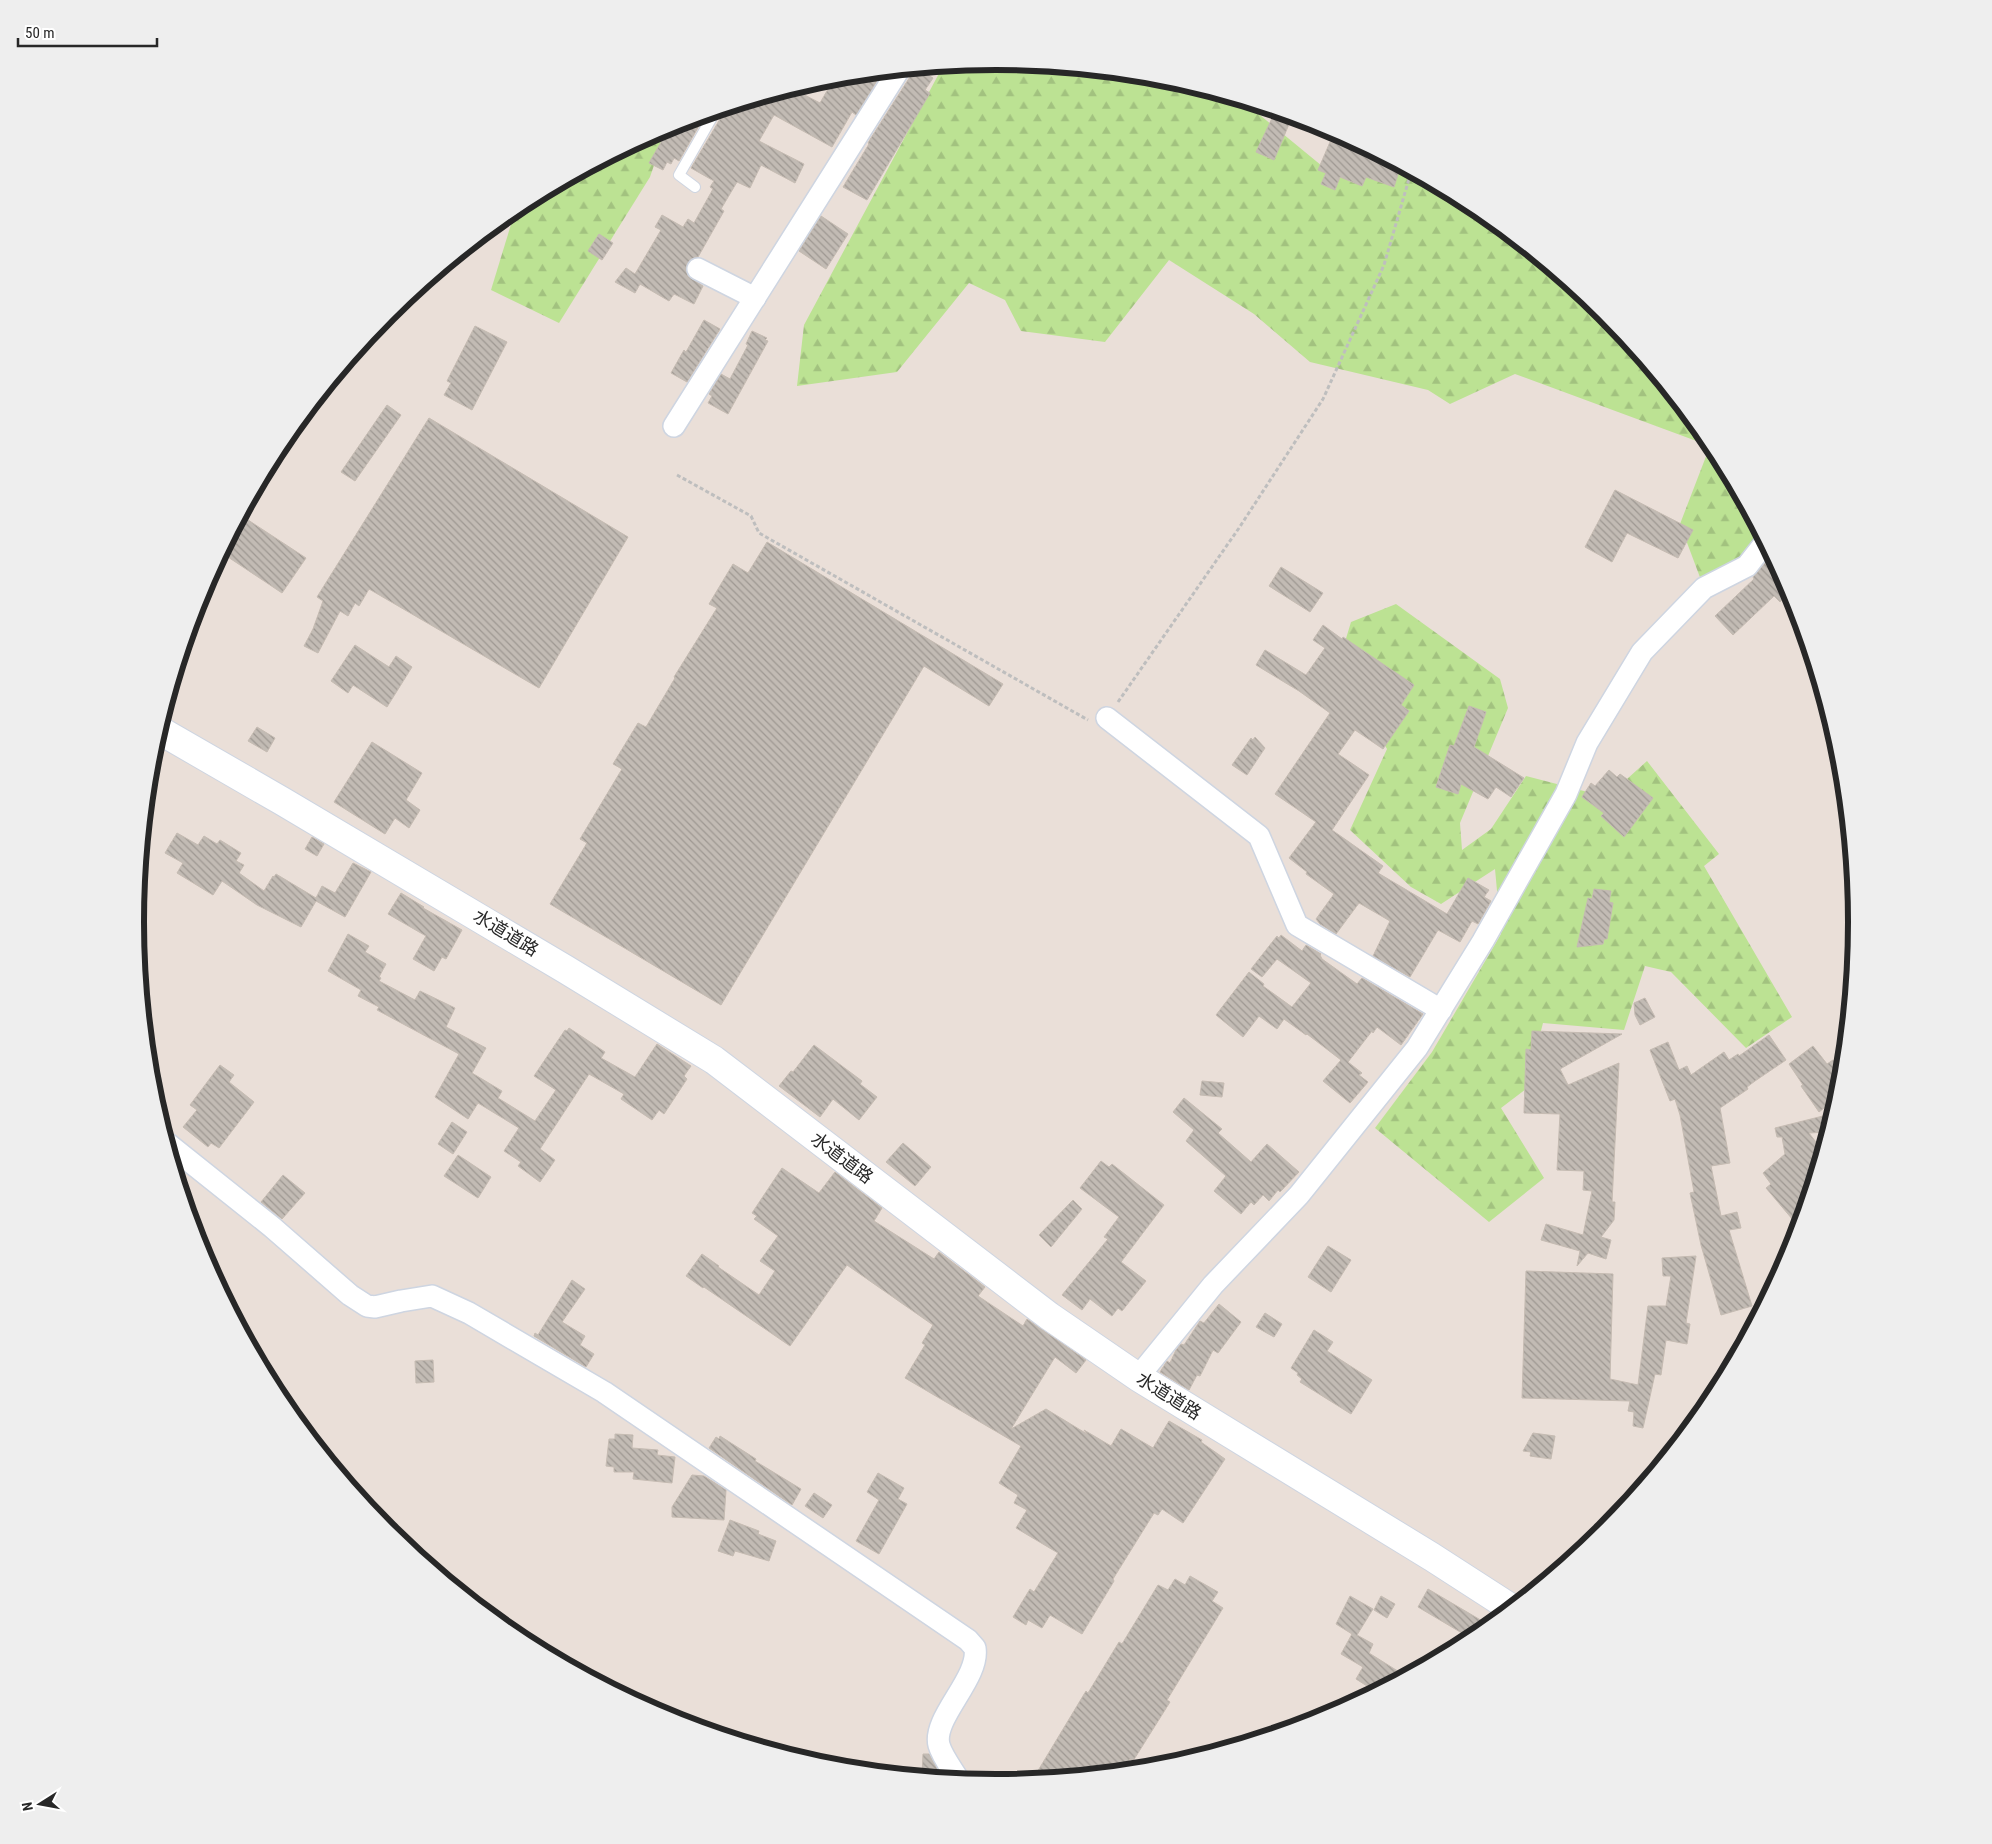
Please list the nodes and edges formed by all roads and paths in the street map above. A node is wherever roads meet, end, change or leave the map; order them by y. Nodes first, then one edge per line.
1 (895, 76) edge
2 (710, 120) edge
3 (1409, 177) edge
4 (695, 188) dead end
5 (698, 269) dead end
6 (755, 298) junction
7 (674, 426) dead end
8 (677, 475) dead end
9 (1761, 548) edge
10 (1107, 718) junction
11 (165, 734) edge
12 (1441, 1010) junction
13 (175, 1150) edge
14 (1138, 1377) junction
15 (1506, 1605) edge
16 (954, 1773) edge

1 - 6 street
2 - 4 lane
3 - 10 path
5 - 6 street
6 - 7 street
8 - 10 path
9 - 12 street
10 - 12 street
11 - 14 street, 水道道路
12 - 14 street
13 - 16 street
14 - 15 street, 水道道路

